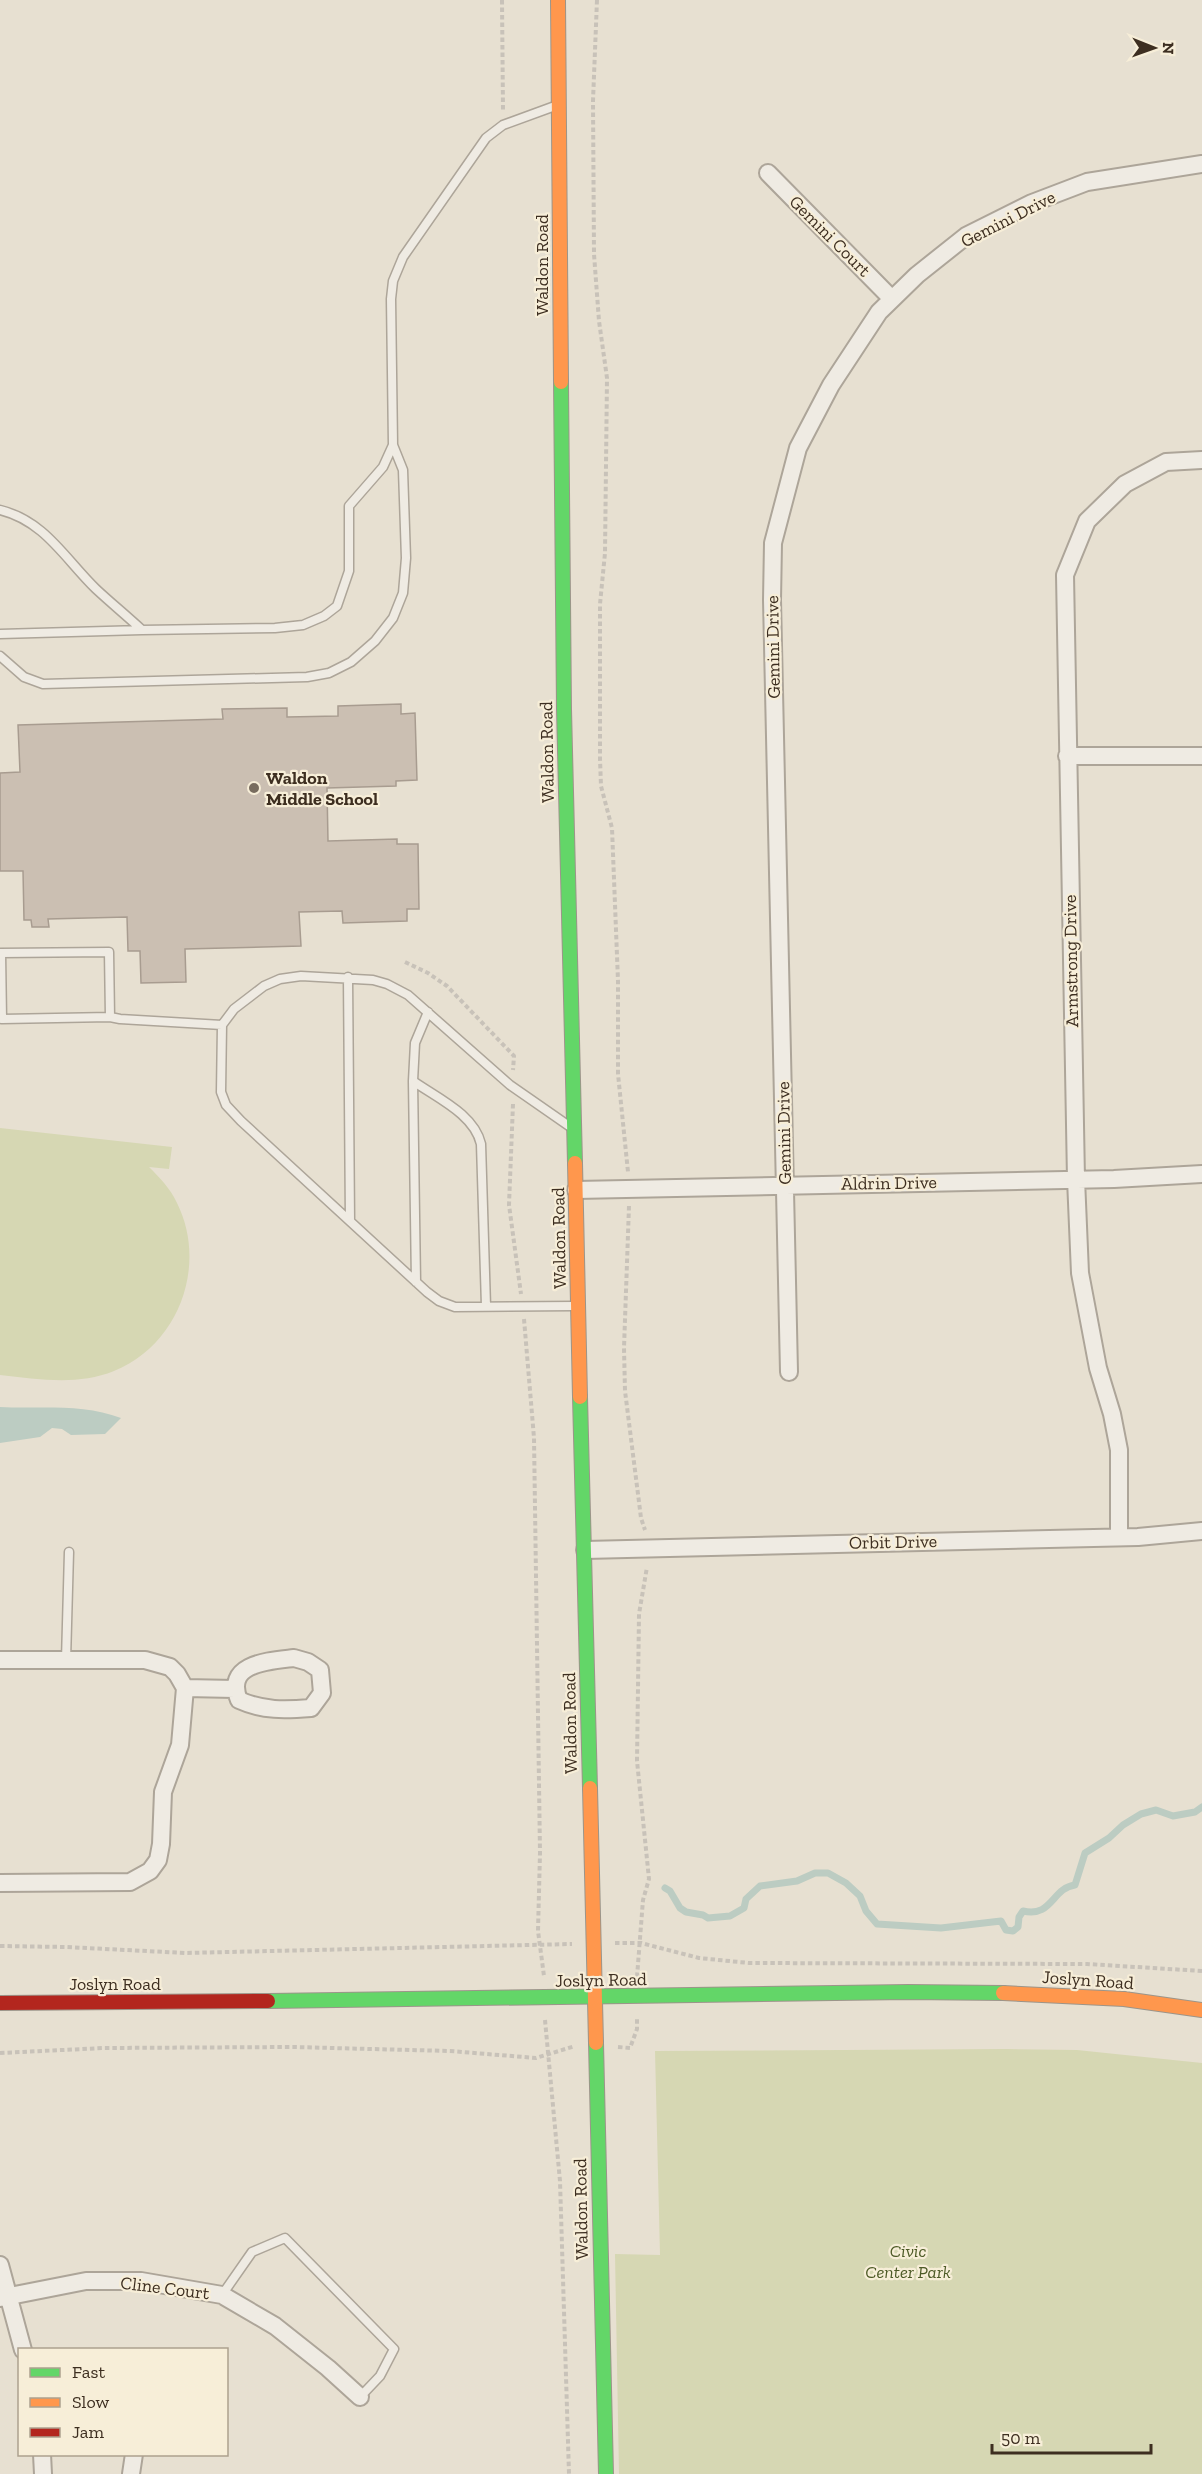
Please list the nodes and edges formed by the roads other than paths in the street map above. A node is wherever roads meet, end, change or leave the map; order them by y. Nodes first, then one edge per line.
1 (558, 0) edge
2 (558, 105) junction
3 (1202, 164) edge
4 (768, 173) dead end
5 (892, 299) junction
6 (393, 445) junction
7 (1202, 460) edge
8 (0, 510) edge
9 (142, 630) junction
10 (0, 634) edge
11 (0, 656) edge
12 (1067, 756) junction
13 (1202, 756) edge
14 (348, 977) junction
15 (428, 1011) junction
16 (110, 1017) junction
17 (222, 1025) junction
18 (413, 1081) junction
19 (574, 1129) junction
20 (1202, 1174) edge
21 (1076, 1179) junction
22 (785, 1185) junction
23 (576, 1190) junction
24 (350, 1221) junction
25 (416, 1282) junction
26 (486, 1306) junction
27 (579, 1306) junction
28 (789, 1372) dead end
29 (1202, 1531) edge
30 (1119, 1537) junction
31 (585, 1550) junction
32 (69, 1552) dead end
33 (0, 1660) edge
34 (66, 1660) junction
35 (185, 1688) junction
36 (235, 1689) junction
37 (0, 1883) edge
38 (594, 1998) junction
39 (0, 2003) edge
40 (1202, 2010) edge
41 (0, 2265) edge
42 (222, 2295) junction
43 (5, 2296) edge
44 (23, 2348) edge
45 (360, 2397) joint
46 (42, 2456) edge
47 (134, 2456) edge
48 (43, 2474) edge
49 (131, 2474) edge
50 (606, 2474) edge

1 - 2 street, Waldon Road
2 - 6 lane
2 - 19 street, Waldon Road
3 - 5 street, Gemini Drive
4 - 5 street, Gemini Court
5 - 22 street, Gemini Drive
6 - 9 lane
6 - 11 lane
7 - 12 street, Armstrong Drive
8 - 9 lane
9 - 10 lane
12 - 13 street
12 - 21 street, Armstrong Drive
14 - 15 lane
14 - 17 lane
14 - 24 lane
15 - 18 lane
15 - 19 lane
16 - 16 lane
16 - 17 lane
17 - 24 lane
18 - 25 lane
18 - 26 lane
19 - 23 street, Waldon Road
20 - 21 street, Aldrin Drive
21 - 22 street, Aldrin Drive
21 - 30 street, Armstrong Drive
22 - 23 street, Aldrin Drive
22 - 28 street, Gemini Drive
23 - 27 street, Waldon Road
24 - 25 lane
25 - 26 lane
26 - 27 lane
27 - 31 street, Waldon Road
29 - 30 street, Orbit Drive
30 - 31 street, Orbit Drive
31 - 38 street, Waldon Road
32 - 34 lane
33 - 34 street
34 - 35 street
35 - 36 street
35 - 37 street
36 - 36 street
38 - 39 street, Joslyn Road
38 - 40 street, Joslyn Road
38 - 50 street, Waldon Road
41 - 43 street
42 - 43 street, Cline Court
42 - 45 street, Cline Court
42 - 45 lane
43 - 44 street
46 - 48 street
47 - 49 street

